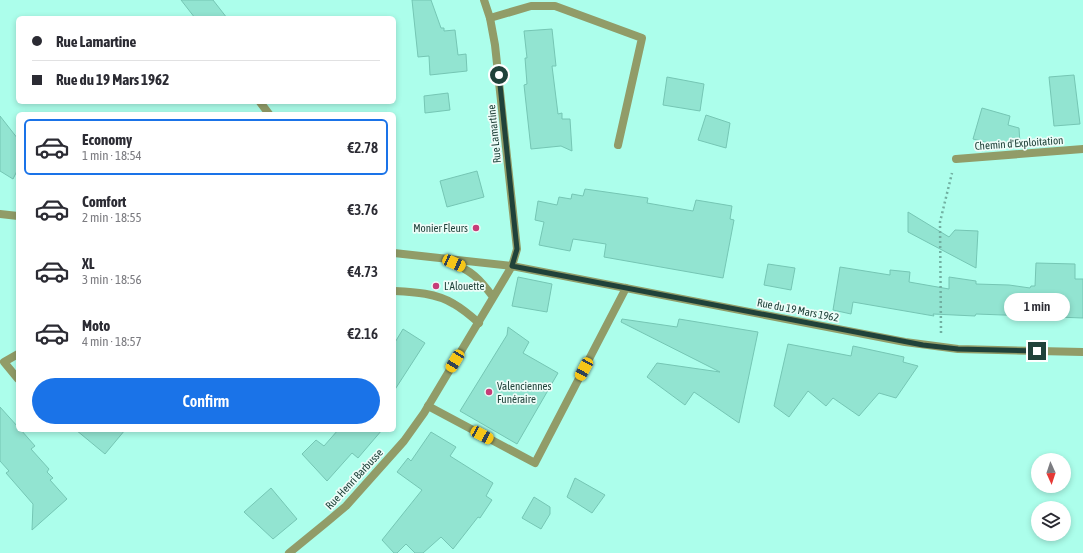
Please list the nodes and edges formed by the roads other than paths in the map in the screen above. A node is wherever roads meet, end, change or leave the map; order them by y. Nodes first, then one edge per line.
1 (484, 0) edge
2 (490, 18) junction
3 (618, 144) dead end
4 (1083, 149) edge
5 (956, 159) road end
6 (0, 214) edge
7 (16, 216) edge
8 (396, 254) edge
9 (442, 258) junction
10 (512, 266) junction
11 (626, 288) junction
12 (396, 291) edge
13 (493, 297) junction
14 (479, 323) junction
15 (1083, 352) edge
16 (16, 355) edge
17 (16, 377) edge
18 (428, 406) junction
19 (289, 553) edge

1 - 2 street, Rue Lamartine
2 - 3 street
2 - 10 street, Rue Lamartine
4 - 5 street, Chemin d'Exploitation
6 - 7 street
8 - 9 street, Rue du 19 Mars 1962
9 - 10 street, Rue du 19 Mars 1962
9 - 13 street
10 - 11 street, Rue du 19 Mars 1962
10 - 13 street, Rue Henri Barbusse
11 - 15 street, Rue du 19 Mars 1962
11 - 18 street
12 - 14 street
13 - 14 street, Rue Henri Barbusse
14 - 18 street, Rue Henri Barbusse
16 - 17 street
18 - 19 street, Rue Henri Barbusse

